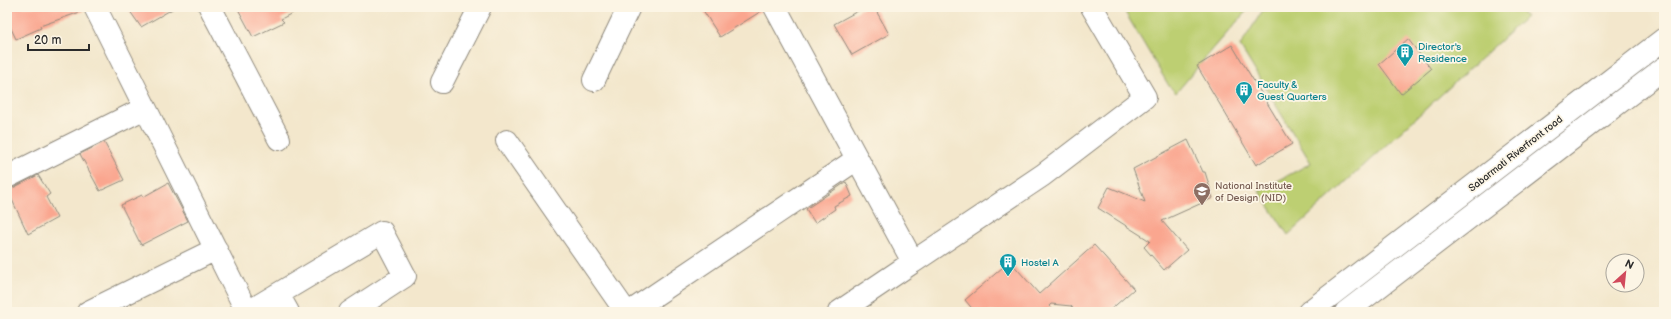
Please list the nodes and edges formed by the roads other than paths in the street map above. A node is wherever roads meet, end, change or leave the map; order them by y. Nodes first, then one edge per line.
1 (95, 7) edge
2 (210, 7) edge
3 (480, 7) edge
4 (629, 7) edge
5 (775, 7) edge
6 (1092, 7) edge
7 (1664, 39) edge
8 (1664, 68) edge
9 (594, 80) dead end
10 (442, 82) dead end
11 (145, 108) junction
12 (279, 139) dead end
13 (507, 141) dead end
14 (857, 159) junction
15 (7, 177) edge
16 (216, 249) junction
17 (913, 262) junction
18 (1366, 268) junction
19 (1380, 288) junction
20 (283, 303) edge
21 (88, 312) edge
22 (248, 312) edge
23 (350, 312) edge
24 (626, 312) edge
25 (630, 312) edge
26 (838, 312) edge
27 (1309, 312) edge
28 (1346, 312) edge

1 - 11 street
2 - 12 street
3 - 10 street
4 - 9 street
5 - 14 street
6 - 17 street
7 - 18 street, Sabarmati Riverfront road
8 - 19 street
11 - 15 street
11 - 16 street
13 - 24 street
14 - 17 street
14 - 25 street
16 - 21 street
16 - 22 street
17 - 26 street
18 - 19 street
18 - 27 street
19 - 28 street
20 - 22 street
20 - 23 street

